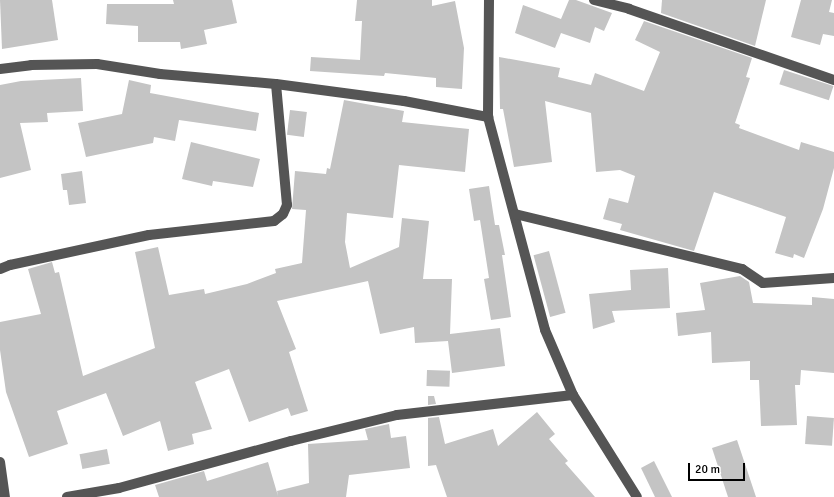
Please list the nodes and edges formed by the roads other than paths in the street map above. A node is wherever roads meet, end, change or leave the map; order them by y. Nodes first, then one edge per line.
1 (489, 0) edge
2 (594, 0) edge
3 (0, 69) edge
4 (834, 80) edge
5 (276, 84) junction
6 (488, 117) junction
7 (515, 214) junction
8 (0, 269) edge
9 (834, 278) edge
10 (573, 395) junction
11 (0, 462) edge
12 (5, 497) edge
13 (67, 497) edge
14 (637, 497) edge

1 - 6 street
2 - 4 street
3 - 5 street
5 - 6 street
5 - 8 street
6 - 7 street
7 - 9 street
7 - 10 street
10 - 13 street
10 - 14 street
11 - 12 street

